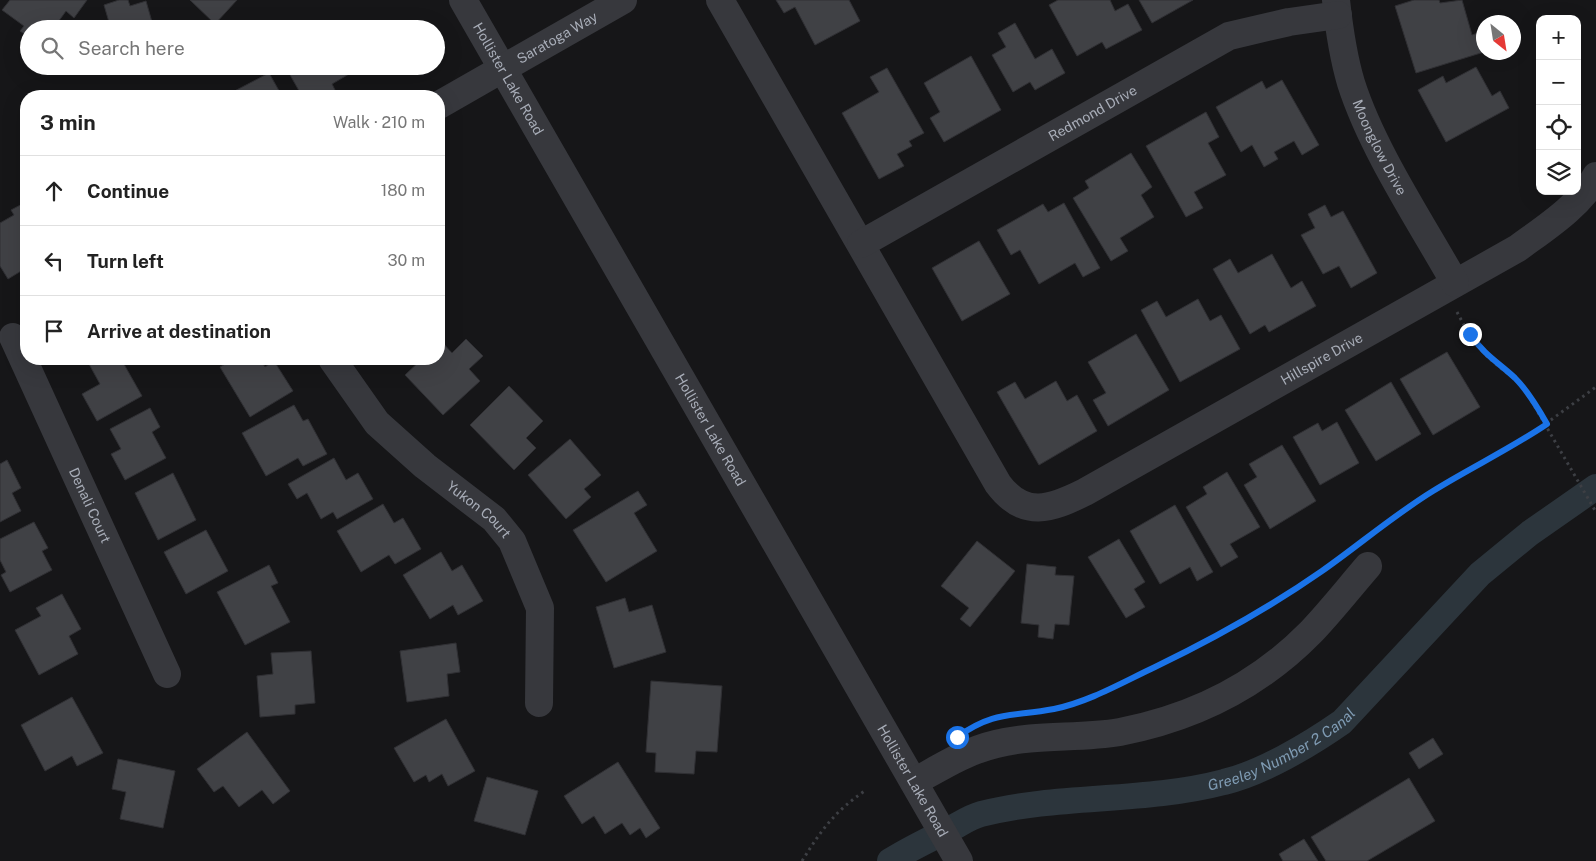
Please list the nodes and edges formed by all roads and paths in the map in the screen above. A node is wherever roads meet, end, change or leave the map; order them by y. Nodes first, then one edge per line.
1 (463, 0) edge
2 (624, 0) edge
3 (720, 0) edge
4 (1337, 8) edge
5 (502, 69) junction
6 (445, 102) edge
7 (1596, 176) edge
8 (860, 244) junction
9 (1455, 283) junction
10 (1457, 312) dead end
11 (13, 337) edge
12 (20, 352) edge
13 (26, 365) edge
14 (336, 365) edge
15 (1596, 387) edge
16 (1547, 424) junction
17 (1596, 512) edge
18 (1364, 554) joint
19 (1337, 560) dead end
20 (167, 674) dead end
21 (538, 702) dead end
22 (1045, 710) dead end
23 (866, 790) dead end
24 (919, 791) junction
25 (802, 861) edge
26 (959, 861) edge

1 - 5 street, Hollister Lake Road
2 - 5 street, Saratoga Way
3 - 8 street
4 - 8 street, Redmond Drive
4 - 9 street, Moonglow Drive
5 - 6 street, Saratoga Way
5 - 24 street, Hollister Lake Road
7 - 9 street, Hillspire Drive
8 - 9 street, Hillspire Drive
10 - 16 path
11 - 12 street, Denali Court
13 - 20 street, Denali Court
14 - 21 street, Yukon Court
15 - 16 path
16 - 17 path
16 - 18 path
18 - 24 street
19 - 22 path
23 - 25 path
24 - 26 street, Hollister Lake Road

